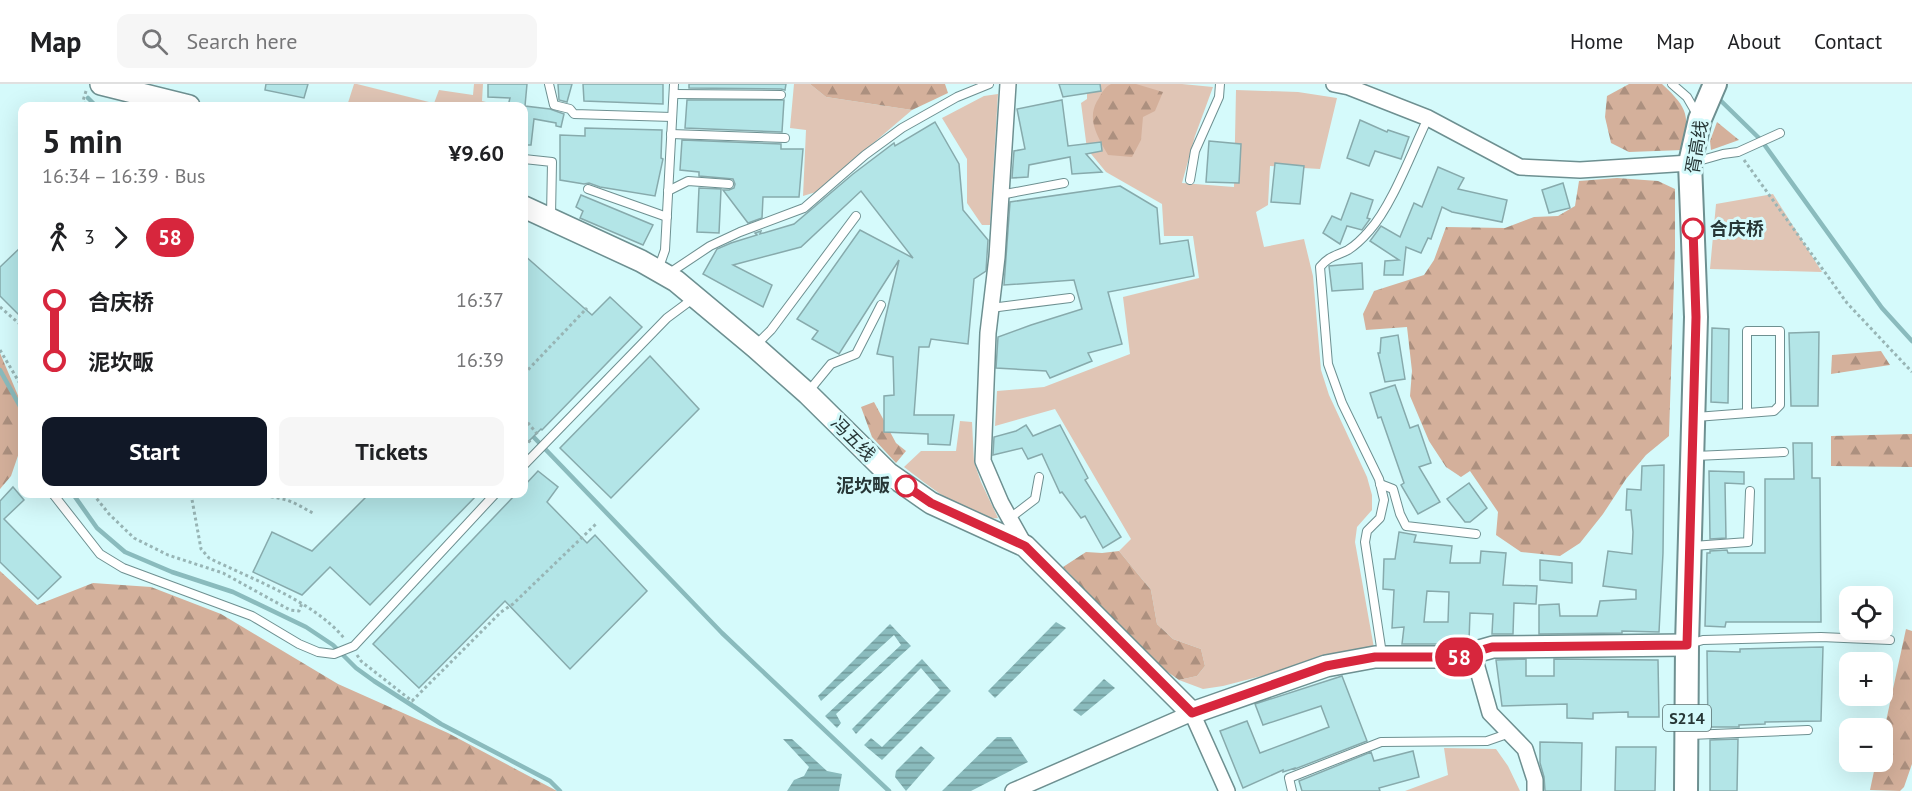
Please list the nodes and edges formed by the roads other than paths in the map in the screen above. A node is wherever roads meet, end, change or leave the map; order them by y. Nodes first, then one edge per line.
1 (101, 84) edge
2 (549, 84) edge
3 (674, 84) edge
4 (989, 84) edge
5 (1008, 84) edge
6 (1220, 84) edge
7 (1334, 84) edge
8 (1672, 84) edge
9 (1715, 84) edge
10 (674, 94) junction
11 (781, 95) dead end
12 (173, 102) edge
13 (672, 117) junction
14 (1428, 118) junction
15 (1700, 120) junction
16 (671, 134) junction
17 (1780, 134) dead end
18 (784, 138) dead end
19 (528, 159) edge
20 (1690, 163) junction
21 (1190, 180) dead end
22 (1064, 183) dead end
23 (729, 184) dead end
24 (588, 189) dead end
25 (668, 191) junction
26 (1000, 195) junction
27 (528, 209) edge
28 (856, 216) dead end
29 (667, 217) junction
30 (551, 219) junction
31 (662, 273) junction
32 (695, 297) junction
33 (1070, 298) dead end
34 (882, 305) dead end
35 (991, 308) junction
36 (755, 347) junction
37 (808, 394) junction
38 (1747, 412) junction
39 (1692, 418) junction
40 (1784, 452) dead end
41 (1691, 457) junction
42 (528, 461) edge
43 (1039, 477) dead end
44 (1380, 484) junction
45 (1750, 491) dead end
46 (56, 498) edge
47 (491, 498) edge
48 (1010, 518) junction
49 (1476, 534) dead end
50 (1025, 546) junction
51 (1689, 547) junction
52 (1839, 638) edge
53 (1687, 645) junction
54 (1473, 653) junction
55 (1382, 657) junction
56 (1192, 713) junction
57 (1808, 730) dead end
58 (1510, 734) junction
59 (1687, 735) junction
60 (1013, 791) edge
61 (1227, 791) edge
62 (1292, 791) edge
63 (1535, 791) edge
64 (1686, 791) edge

1 - 12 street
2 - 13 lane
3 - 10 lane
4 - 31 lane
5 - 26 street
6 - 21 lane
7 - 14 street
8 - 15 lane
9 - 15 main road, 胥高线 / S214
10 - 11 lane
10 - 13 lane
13 - 16 lane
14 - 20 street
14 - 44 lane
15 - 20 main road, 胥高线 / S214
16 - 18 lane
16 - 25 lane
17 - 20 lane
19 - 30 lane
20 - 39 main road, 胥高线 / S214
22 - 26 lane
23 - 25 lane
24 - 29 lane
25 - 29 lane
26 - 35 street
27 - 30 street, 冯五线
28 - 36 lane
29 - 31 lane
30 - 31 street, 冯五线
31 - 32 street, 冯五线
32 - 36 street, 冯五线
32 - 42 lane
33 - 35 lane
34 - 37 lane
35 - 48 street
36 - 37 street, 冯五线
37 - 50 street, 冯五线
38 - 38 lane
38 - 39 lane
39 - 41 main road, 胥高线 / S214
40 - 41 lane
41 - 51 main road, 胥高线 / S214
43 - 48 lane
44 - 49 lane
44 - 55 lane
45 - 51 lane
46 - 47 lane
48 - 50 street
50 - 56 street, 冯五线
51 - 53 main road, 胥高线 / S214
52 - 53 lane
53 - 54 street
53 - 59 main road, S214
54 - 55 street
54 - 58 street
55 - 56 street
56 - 60 street
56 - 61 street
57 - 59 lane
58 - 62 lane
58 - 63 street
59 - 64 main road, S214

